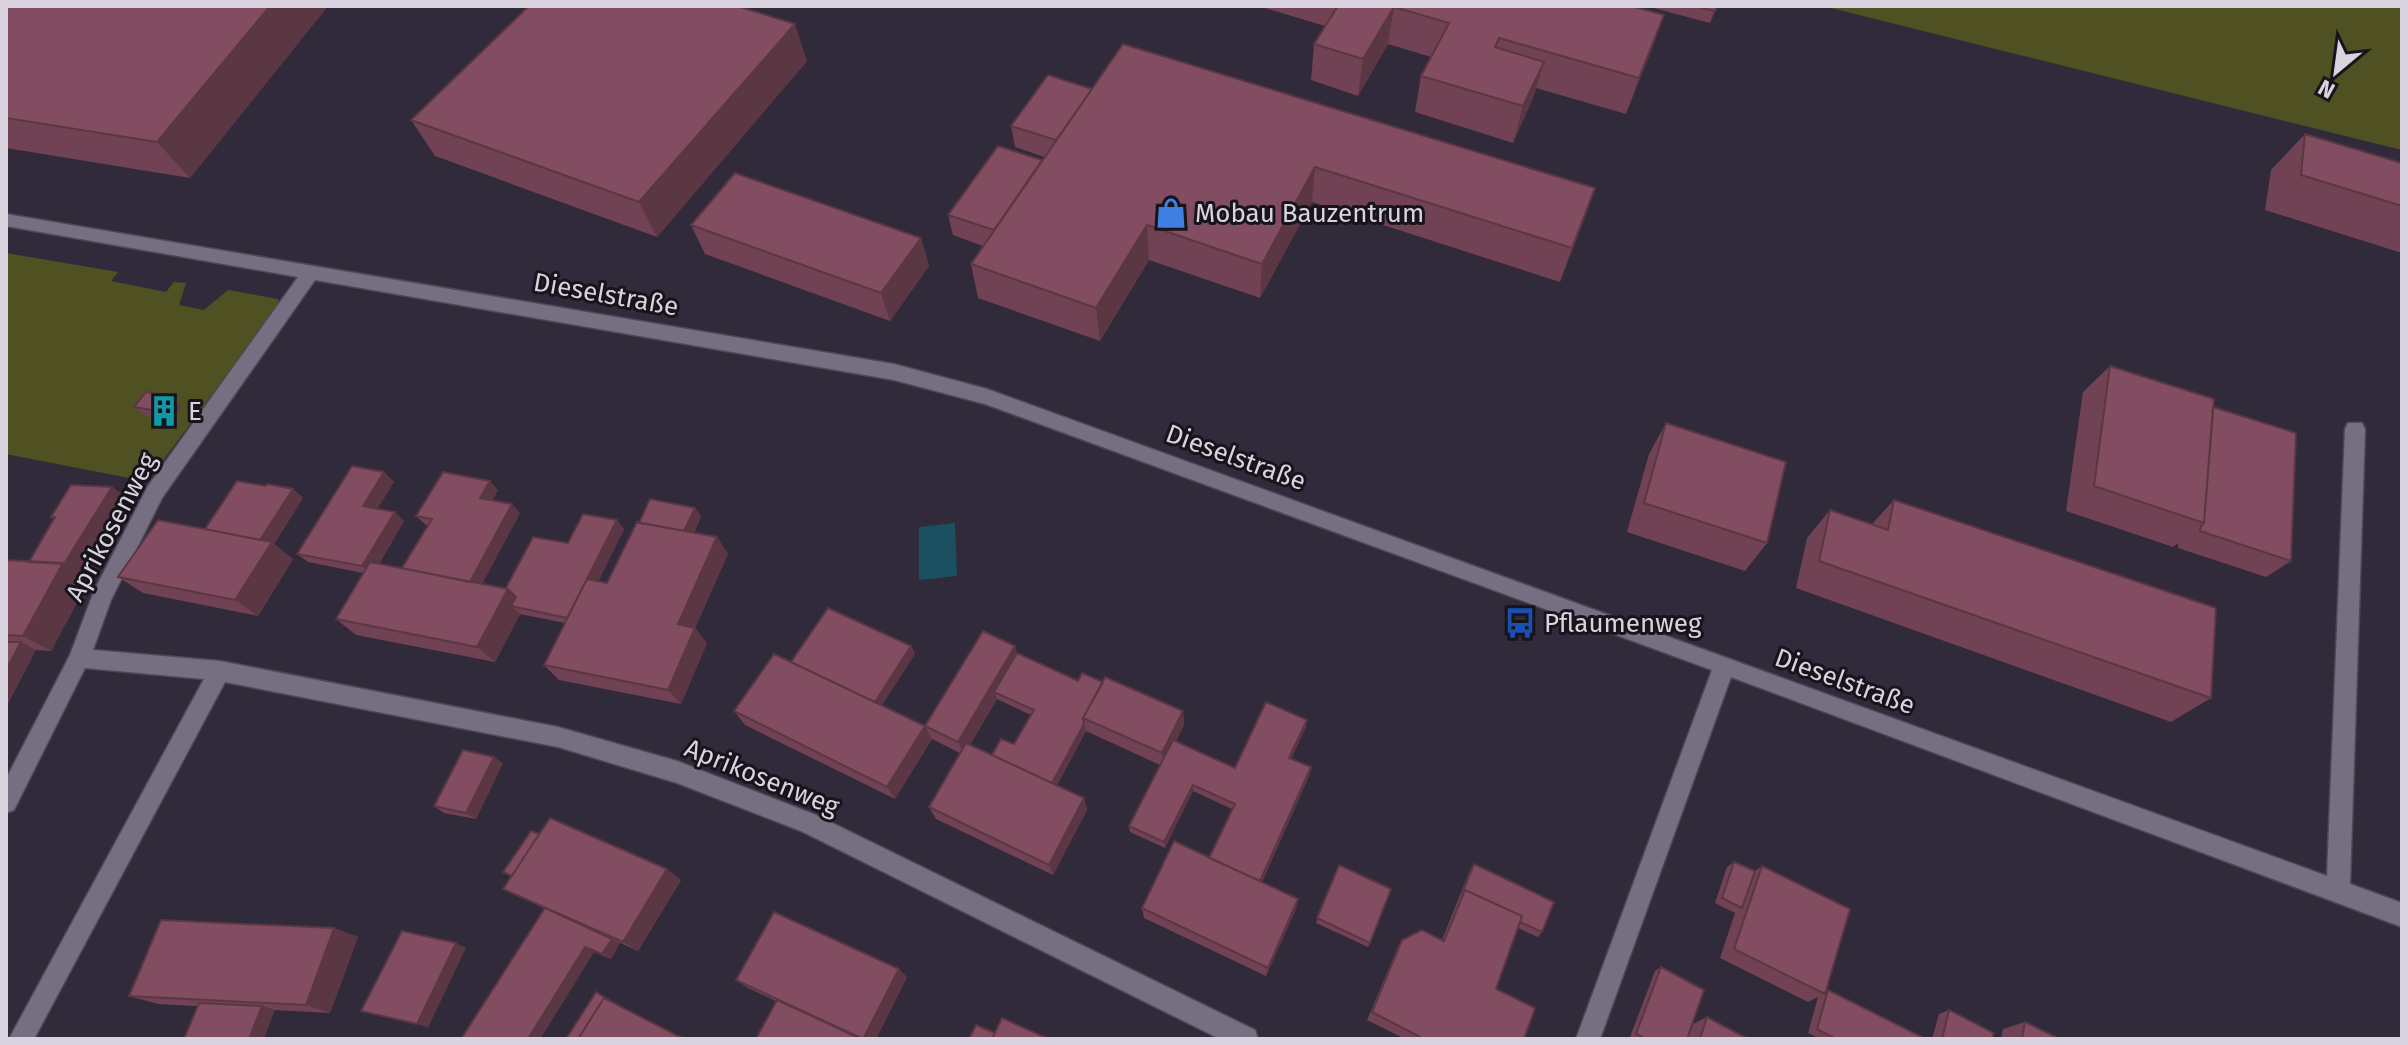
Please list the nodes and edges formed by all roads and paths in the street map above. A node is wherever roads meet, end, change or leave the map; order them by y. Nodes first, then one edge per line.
1 (6, 220) edge
2 (311, 272) junction
3 (2355, 429) dead end
4 (79, 658) junction
5 (1724, 666) junction
6 (220, 671) junction
7 (6, 802) edge
8 (2338, 892) junction
9 (2402, 915) edge
10 (21, 1039) edge
11 (1246, 1039) edge
12 (1588, 1039) edge

1 - 2 street, Dieselstraße
2 - 4 street, Aprikosenweg
2 - 5 street, Dieselstraße
3 - 8 street
4 - 6 street, Aprikosenweg
4 - 7 street
5 - 8 street, Dieselstraße
5 - 12 street
6 - 10 street
6 - 11 street, Aprikosenweg
8 - 9 street, Dieselstraße

